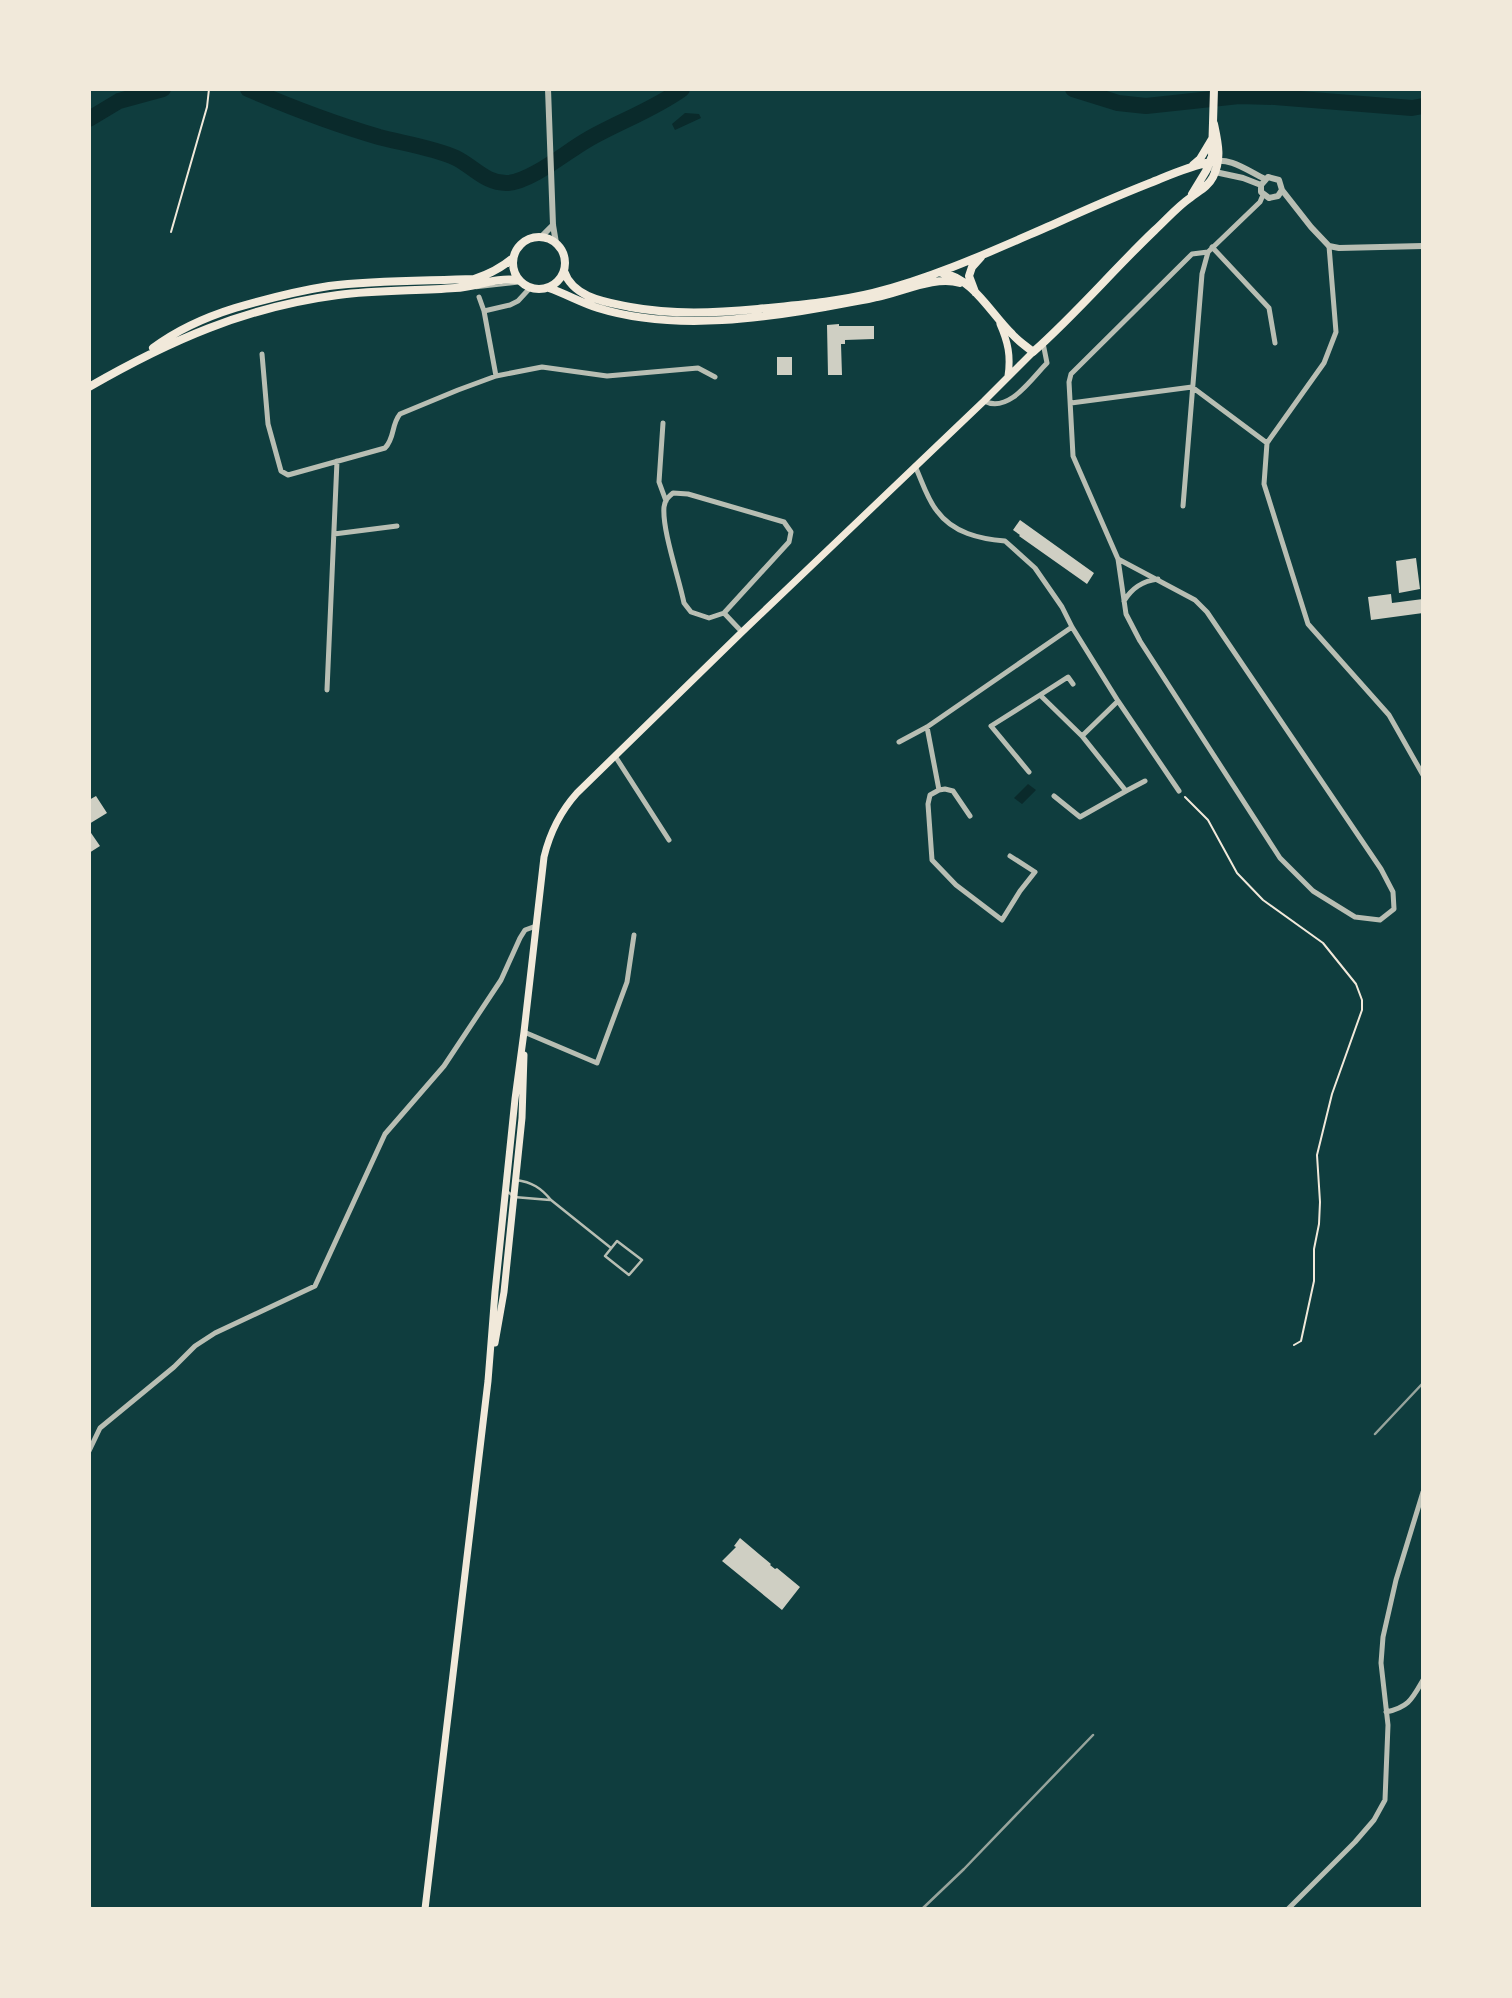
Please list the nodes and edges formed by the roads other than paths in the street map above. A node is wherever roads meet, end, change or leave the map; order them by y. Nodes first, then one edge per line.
1 (548, 89) edge
2 (1214, 89) edge
3 (1213, 124) junction
4 (1213, 136) junction
5 (1215, 161) junction
6 (1192, 166) junction
7 (1215, 172) junction
8 (1263, 182) junction
9 (1282, 190) junction
10 (1263, 195) junction
11 (1191, 197) junction
12 (1277, 197) junction
13 (1293, 205) junction
14 (553, 225) junction
15 (541, 237) junction
16 (556, 243) junction
17 (1329, 246) junction
18 (1423, 246) edge
19 (1210, 249) junction
20 (983, 255) junction
21 (513, 258) junction
22 (564, 271) junction
23 (938, 277) junction
24 (523, 286) junction
25 (550, 288) junction
26 (975, 292) junction
27 (478, 297) dead end
28 (484, 311) junction
29 (735, 315) junction
30 (998, 318) junction
31 (1043, 343) junction
32 (1275, 344) dead end
33 (1033, 352) junction
34 (262, 354) dead end
35 (140, 358) junction
36 (496, 376) junction
37 (715, 377) dead end
38 (1008, 377) junction
39 (89, 387) edge
40 (1192, 387) junction
41 (984, 401) junction
42 (1071, 403) junction
43 (663, 423) dead end
44 (1267, 443) junction
45 (337, 461) junction
46 (915, 467) junction
47 (666, 500) junction
48 (1183, 506) dead end
49 (397, 526) dead end
50 (334, 534) junction
51 (1118, 559) junction
52 (1158, 579) junction
53 (1124, 601) junction
54 (724, 613) junction
55 (1072, 627) junction
56 (741, 632) junction
57 (1073, 684) dead end
58 (327, 690) dead end
59 (1040, 695) junction
60 (1118, 701) junction
61 (927, 727) junction
62 (1082, 736) junction
63 (899, 742) dead end
64 (615, 756) junction
65 (1030, 772) dead end
66 (1423, 775) edge
67 (1146, 780) dead end
68 (939, 790) junction
69 (1126, 791) junction
70 (1179, 791) road end
71 (1054, 796) dead end
72 (970, 816) dead end
73 (669, 840) dead end
74 (1010, 856) dead end
75 (536, 926) junction
76 (634, 935) dead end
77 (524, 1032) junction
78 (516, 1180) junction
79 (506, 1188) junction
80 (514, 1197) junction
81 (551, 1200) junction
82 (611, 1248) junction
83 (488, 1381) junction
84 (89, 1451) edge
85 (1423, 1493) edge
86 (1423, 1680) edge
87 (1386, 1712) junction
88 (425, 1909) edge
89 (1288, 1909) edge

1 - 14 street
2 - 3 main road
3 - 4 main road
3 - 5 main road
4 - 5 main road
4 - 6 main road
5 - 6 main road
5 - 7 main road
5 - 8 street
5 - 11 main road
6 - 20 main road
7 - 8 street
7 - 11 main road
8 - 9 street
8 - 10 street
9 - 12 street
9 - 13 street
10 - 12 street
10 - 19 street
11 - 31 main road
12 - 13 street
13 - 17 street
14 - 15 street
14 - 16 street
15 - 16 main road
15 - 21 main road
16 - 22 main road
17 - 18 street
17 - 44 street
19 - 32 street
19 - 40 street
19 - 42 street
20 - 23 main road
20 - 26 main road
21 - 24 main road
21 - 35 main road
22 - 25 main road
22 - 29 main road
23 - 26 main road
23 - 29 main road
24 - 25 main road
24 - 28 street
24 - 35 main road
25 - 29 main road
26 - 30 main road
27 - 28 street
28 - 36 street
30 - 33 main road
30 - 38 main road
31 - 33 main road
31 - 41 street
33 - 38 main road
34 - 45 street
35 - 39 main road
36 - 37 street
36 - 45 street
38 - 41 main road
40 - 42 street
40 - 44 street
40 - 48 street
41 - 46 main road
42 - 51 street
43 - 47 street
44 - 66 street
45 - 50 street
46 - 55 street
46 - 56 main road
47 - 54 street
47 - 54 street
49 - 50 street
50 - 58 street
51 - 52 street
51 - 53 street
52 - 53 street
52 - 53 street
54 - 56 street
55 - 60 street
55 - 61 street
56 - 64 main road
57 - 59 street
59 - 62 street
59 - 65 street
60 - 62 street
60 - 70 street
61 - 63 street
61 - 68 street
62 - 69 street
64 - 73 street
64 - 75 main road
67 - 69 street
68 - 72 street
68 - 74 street
69 - 71 street
75 - 77 main road
75 - 84 street
76 - 77 street
77 - 78 main road
77 - 79 main road
78 - 80 main road
78 - 81 lane
79 - 80 lane
79 - 83 main road
80 - 81 lane
80 - 83 main road
81 - 82 lane
82 - 82 lane
83 - 88 main road
85 - 87 street
86 - 87 street
87 - 89 street

